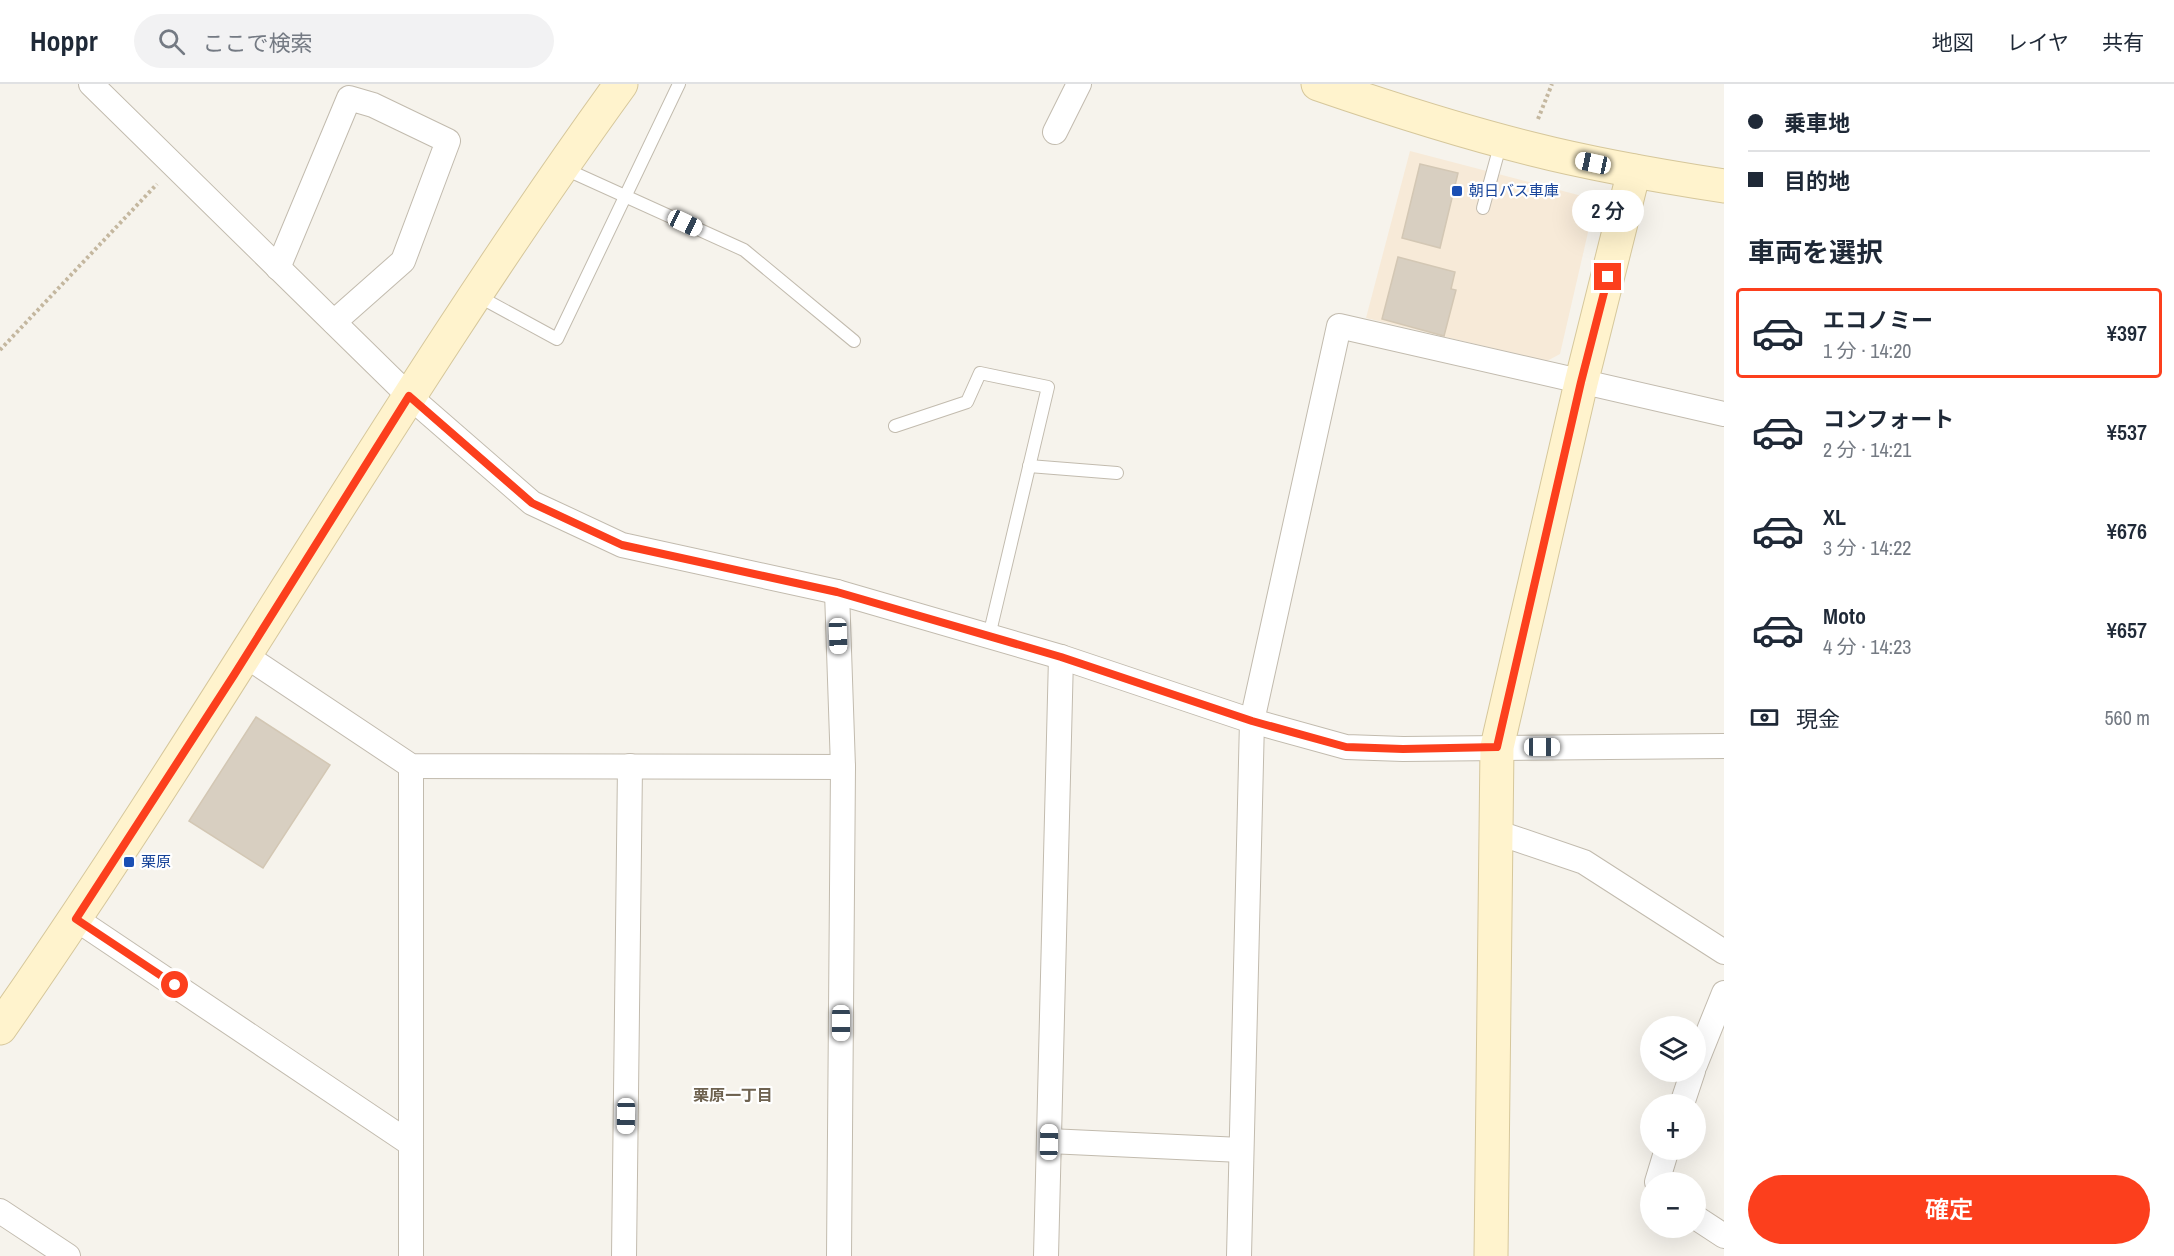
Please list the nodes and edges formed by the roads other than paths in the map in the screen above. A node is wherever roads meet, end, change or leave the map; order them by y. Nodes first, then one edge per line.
1 (90, 84) edge
2 (621, 84) edge
3 (679, 84) edge
4 (1079, 84) edge
5 (1318, 84) edge
6 (1055, 132) dead end
7 (1501, 141) junction
8 (561, 168) junction
9 (1634, 171) junction
10 (1724, 186) edge
11 (626, 195) junction
12 (1483, 208) dead end
13 (278, 268) junction
14 (477, 296) junction
15 (334, 322) junction
16 (854, 341) dead end
17 (1581, 382) junction
18 (409, 396) junction
19 (1724, 414) edge
20 (896, 426) dead end
21 (1029, 466) junction
22 (1118, 473) dead end
23 (837, 592) junction
24 (989, 636) junction
25 (246, 656) junction
26 (1061, 657) junction
27 (1252, 721) junction
28 (1724, 746) edge
29 (1497, 747) junction
30 (411, 766) junction
31 (630, 766) junction
32 (843, 767) junction
33 (1496, 832) junction
34 (76, 919) junction
35 (1724, 952) edge
36 (1724, 993) edge
37 (0, 1028) edge
38 (1706, 1038) edge
39 (1049, 1142) junction
40 (411, 1144) junction
41 (1241, 1150) junction
42 (0, 1211) edge
43 (1706, 1224) edge
44 (1724, 1236) edge
45 (57, 1253) edge
46 (411, 1256) edge
47 (624, 1256) edge
48 (839, 1256) edge
49 (1046, 1256) edge
50 (1239, 1256) edge
51 (1491, 1256) edge

1 - 13 street
2 - 8 street
3 - 11 lane
4 - 6 street
5 - 7 street
7 - 9 street
7 - 12 lane
8 - 11 lane
8 - 14 street
9 - 10 street
9 - 17 street
11 - 14 lane
11 - 16 lane
13 - 15 street
13 - 15 street
14 - 18 street
15 - 18 street
17 - 19 street
17 - 27 street
17 - 29 street
18 - 23 street
18 - 25 street
20 - 21 lane
21 - 22 lane
21 - 24 lane
23 - 24 street
23 - 32 street
24 - 26 street
25 - 30 street
25 - 34 street
26 - 27 street
26 - 39 street
27 - 29 street
27 - 41 street
28 - 29 street
29 - 33 street
30 - 31 street
30 - 40 street
31 - 32 street
31 - 47 street
32 - 48 street
33 - 35 street
33 - 51 street
34 - 37 street
34 - 40 street
36 - 38 street
39 - 41 street
39 - 49 street
40 - 46 street
41 - 50 street
42 - 45 street
43 - 44 street

